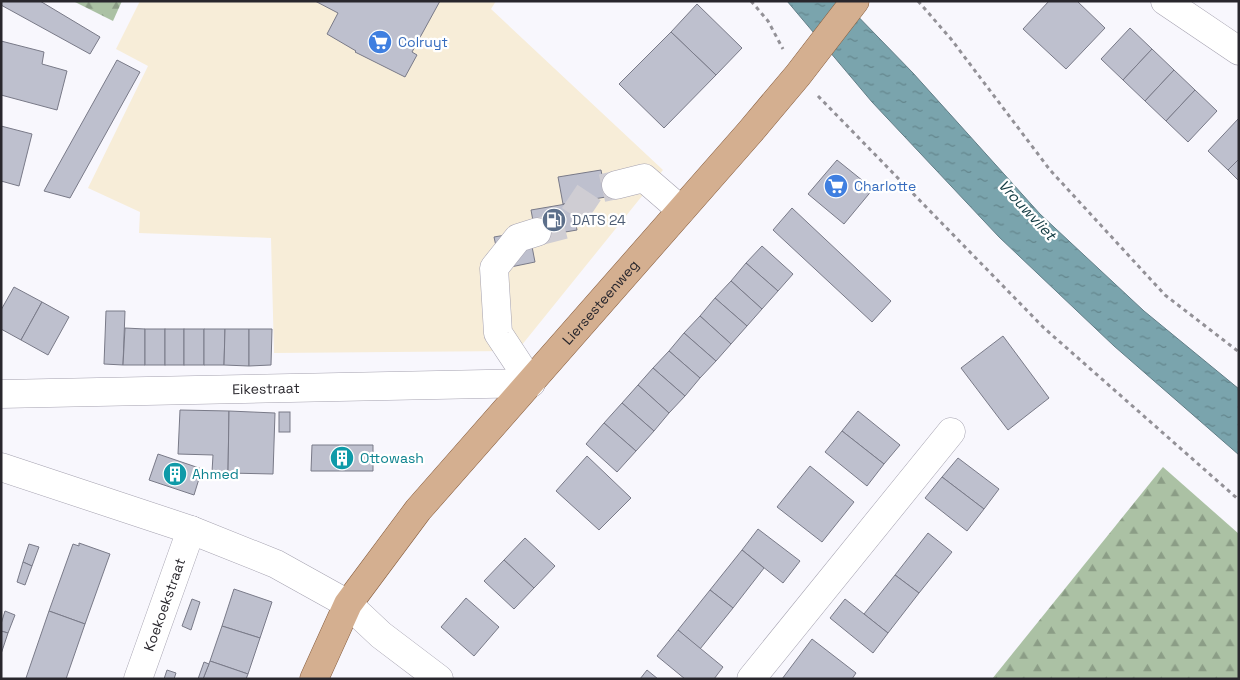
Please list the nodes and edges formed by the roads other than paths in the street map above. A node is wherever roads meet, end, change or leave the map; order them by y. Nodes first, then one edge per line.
1 (855, 1) edge
2 (1165, 1) edge
3 (1239, 51) edge
4 (616, 185) tunnel mouth
5 (681, 210) junction
6 (537, 232) tunnel mouth
7 (531, 383) junction
8 (1, 394) edge
9 (951, 432) dead end
10 (1, 467) edge
11 (191, 530) junction
12 (348, 604) junction
13 (138, 679) edge
14 (314, 679) edge
15 (439, 679) edge
16 (751, 679) edge

1 - 5 main road, Liersesteenweg
2 - 3 street
4 - 5 street
5 - 7 main road, Liersesteenweg
6 - 7 street
7 - 8 street, Eikestraat
7 - 12 main road, Liersesteenweg
9 - 16 street
10 - 11 street
11 - 12 street
11 - 13 street, Koekoekstraat
12 - 14 main road, Liersesteenweg
12 - 15 street

